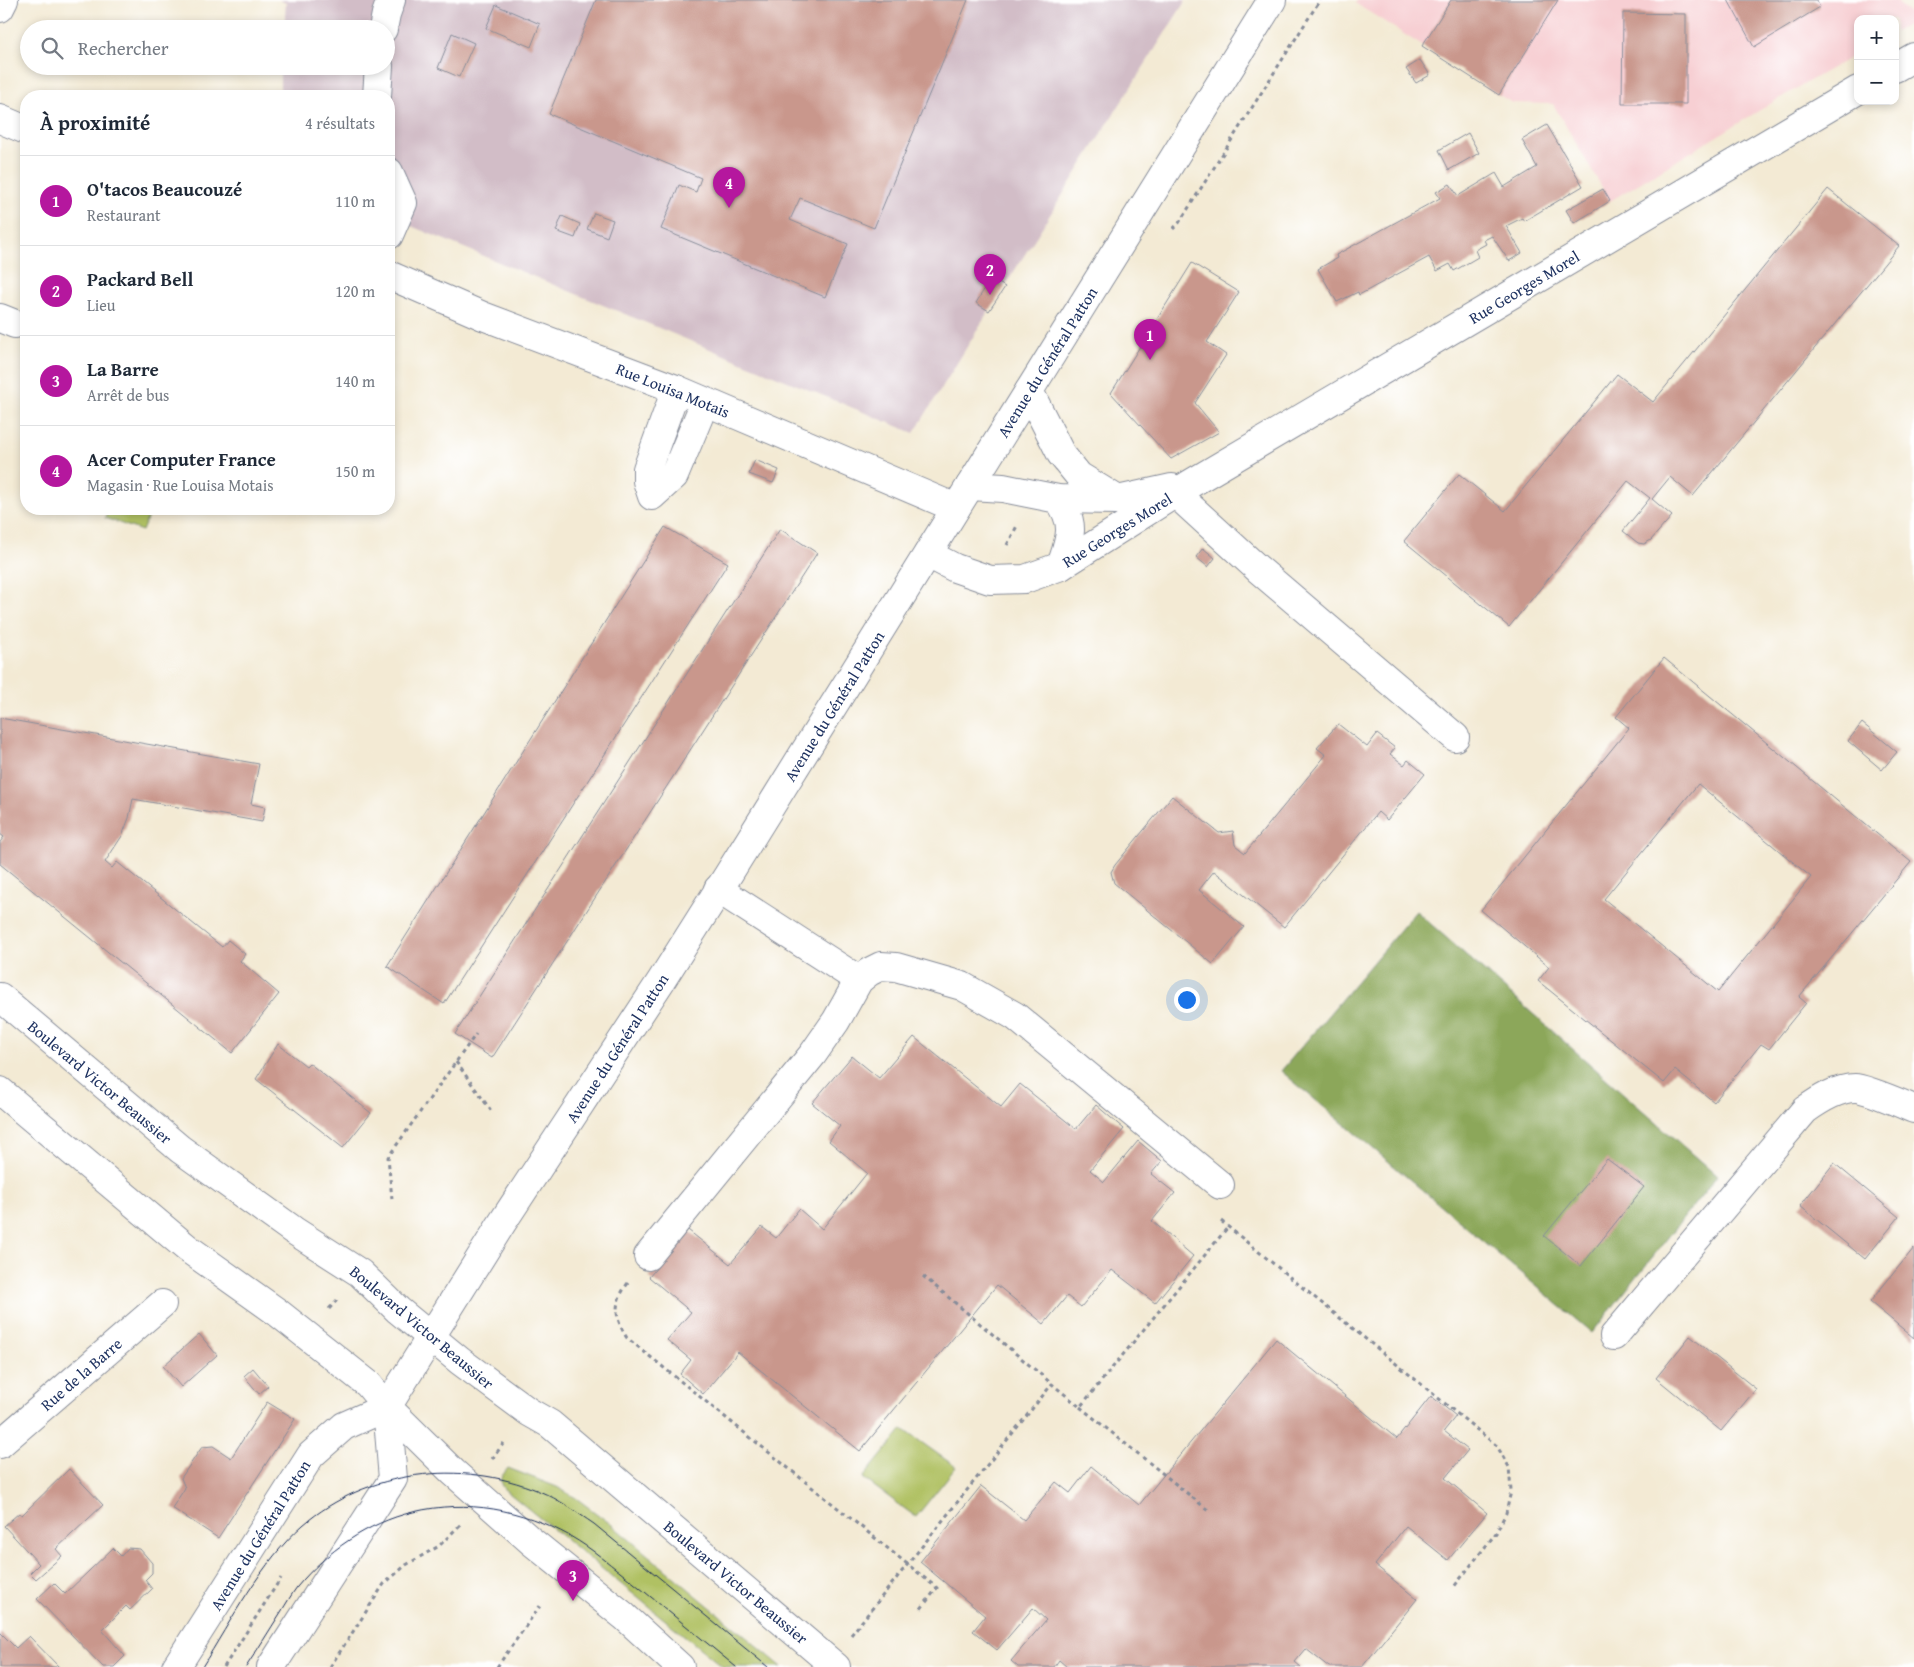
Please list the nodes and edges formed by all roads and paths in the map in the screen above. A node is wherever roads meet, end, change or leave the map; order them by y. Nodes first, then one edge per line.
1 (4, 0) edge
2 (391, 0) edge
3 (1272, 0) edge
4 (1320, 0) edge
5 (0, 8) edge
6 (385, 20) edge
7 (1914, 57) edge
8 (1899, 66) edge
9 (378, 75) edge
10 (377, 90) edge
11 (1854, 92) edge
12 (0, 119) edge
13 (20, 127) edge
14 (395, 185) edge
15 (395, 221) edge
16 (1172, 230) dead end
17 (395, 278) edge
18 (676, 390) junction
19 (1029, 391) junction
20 (705, 402) junction
21 (1183, 489) junction
22 (963, 497) junction
23 (1058, 499) junction
24 (1118, 500) junction
25 (1020, 520) dead end
26 (1002, 553) dead end
27 (928, 554) junction
28 (1061, 566) junction
29 (1455, 737) dead end
30 (718, 889) junction
31 (859, 980) junction
32 (0, 997) edge
33 (476, 1034) dead end
34 (456, 1062) junction
35 (0, 1091) edge
36 (1914, 1109) edge
37 (492, 1112) dead end
38 (1220, 1185) dead end
39 (392, 1199) dead end
40 (648, 1256) joint
41 (923, 1276) dead end
42 (162, 1304) dead end
43 (431, 1336) junction
44 (1614, 1336) dead end
45 (1052, 1384) junction
46 (1080, 1406) junction
47 (387, 1407) junction
48 (510, 1434) dead end
49 (0, 1444) edge
50 (489, 1463) dead end
51 (1208, 1510) dead end
52 (467, 1518) dead end
53 (908, 1564) junction
54 (272, 1573) dead end
55 (280, 1578) junction
56 (286, 1582) dead end
57 (1453, 1588) dead end
58 (540, 1606) dead end
59 (920, 1610) dead end
60 (849, 1638) dead end
61 (176, 1667) edge
62 (224, 1667) edge
63 (271, 1667) edge
64 (330, 1667) edge
65 (497, 1667) edge
66 (680, 1667) edge
67 (836, 1667) edge

1 - 5 street
2 - 6 street
3 - 19 street, Avenue du Général Patton
4 - 16 path
7 - 8 street
9 - 10 street
11 - 21 street, Rue Georges Morel
12 - 13 street
14 - 15 street
17 - 18 street, Rue Louisa Motais
18 - 20 street, Rue Louisa Motais
18 - 20 street
19 - 22 street, Avenue du Général Patton
19 - 24 street, Rue Georges Morel
20 - 22 street, Rue Louisa Motais
21 - 24 street, Rue Georges Morel
21 - 28 street, Rue Georges Morel
21 - 29 street
22 - 23 street, Rue Georges Morel
22 - 27 street, Avenue du Général Patton
23 - 24 street, Rue Georges Morel
23 - 28 street
25 - 26 path
27 - 28 street, Rue Georges Morel
27 - 30 street, Avenue du Général Patton
30 - 31 street
30 - 43 street, Avenue du Général Patton
31 - 38 street
31 - 40 street
32 - 43 street, Boulevard Victor Beaussier
33 - 34 path
34 - 37 path
34 - 39 path
35 - 47 street
36 - 44 street
40 - 53 path
41 - 45 path
42 - 49 street, Rue de la Barre
43 - 47 street, Avenue du Général Patton
43 - 67 street, Boulevard Victor Beaussier
45 - 46 path
45 - 53 path
46 - 51 path
46 - 57 path
47 - 61 street, Avenue du Général Patton
47 - 63 street
47 - 66 street
48 - 50 path
52 - 64 path
53 - 59 path
53 - 60 path
54 - 55 path
55 - 56 path
55 - 62 path
58 - 65 path

